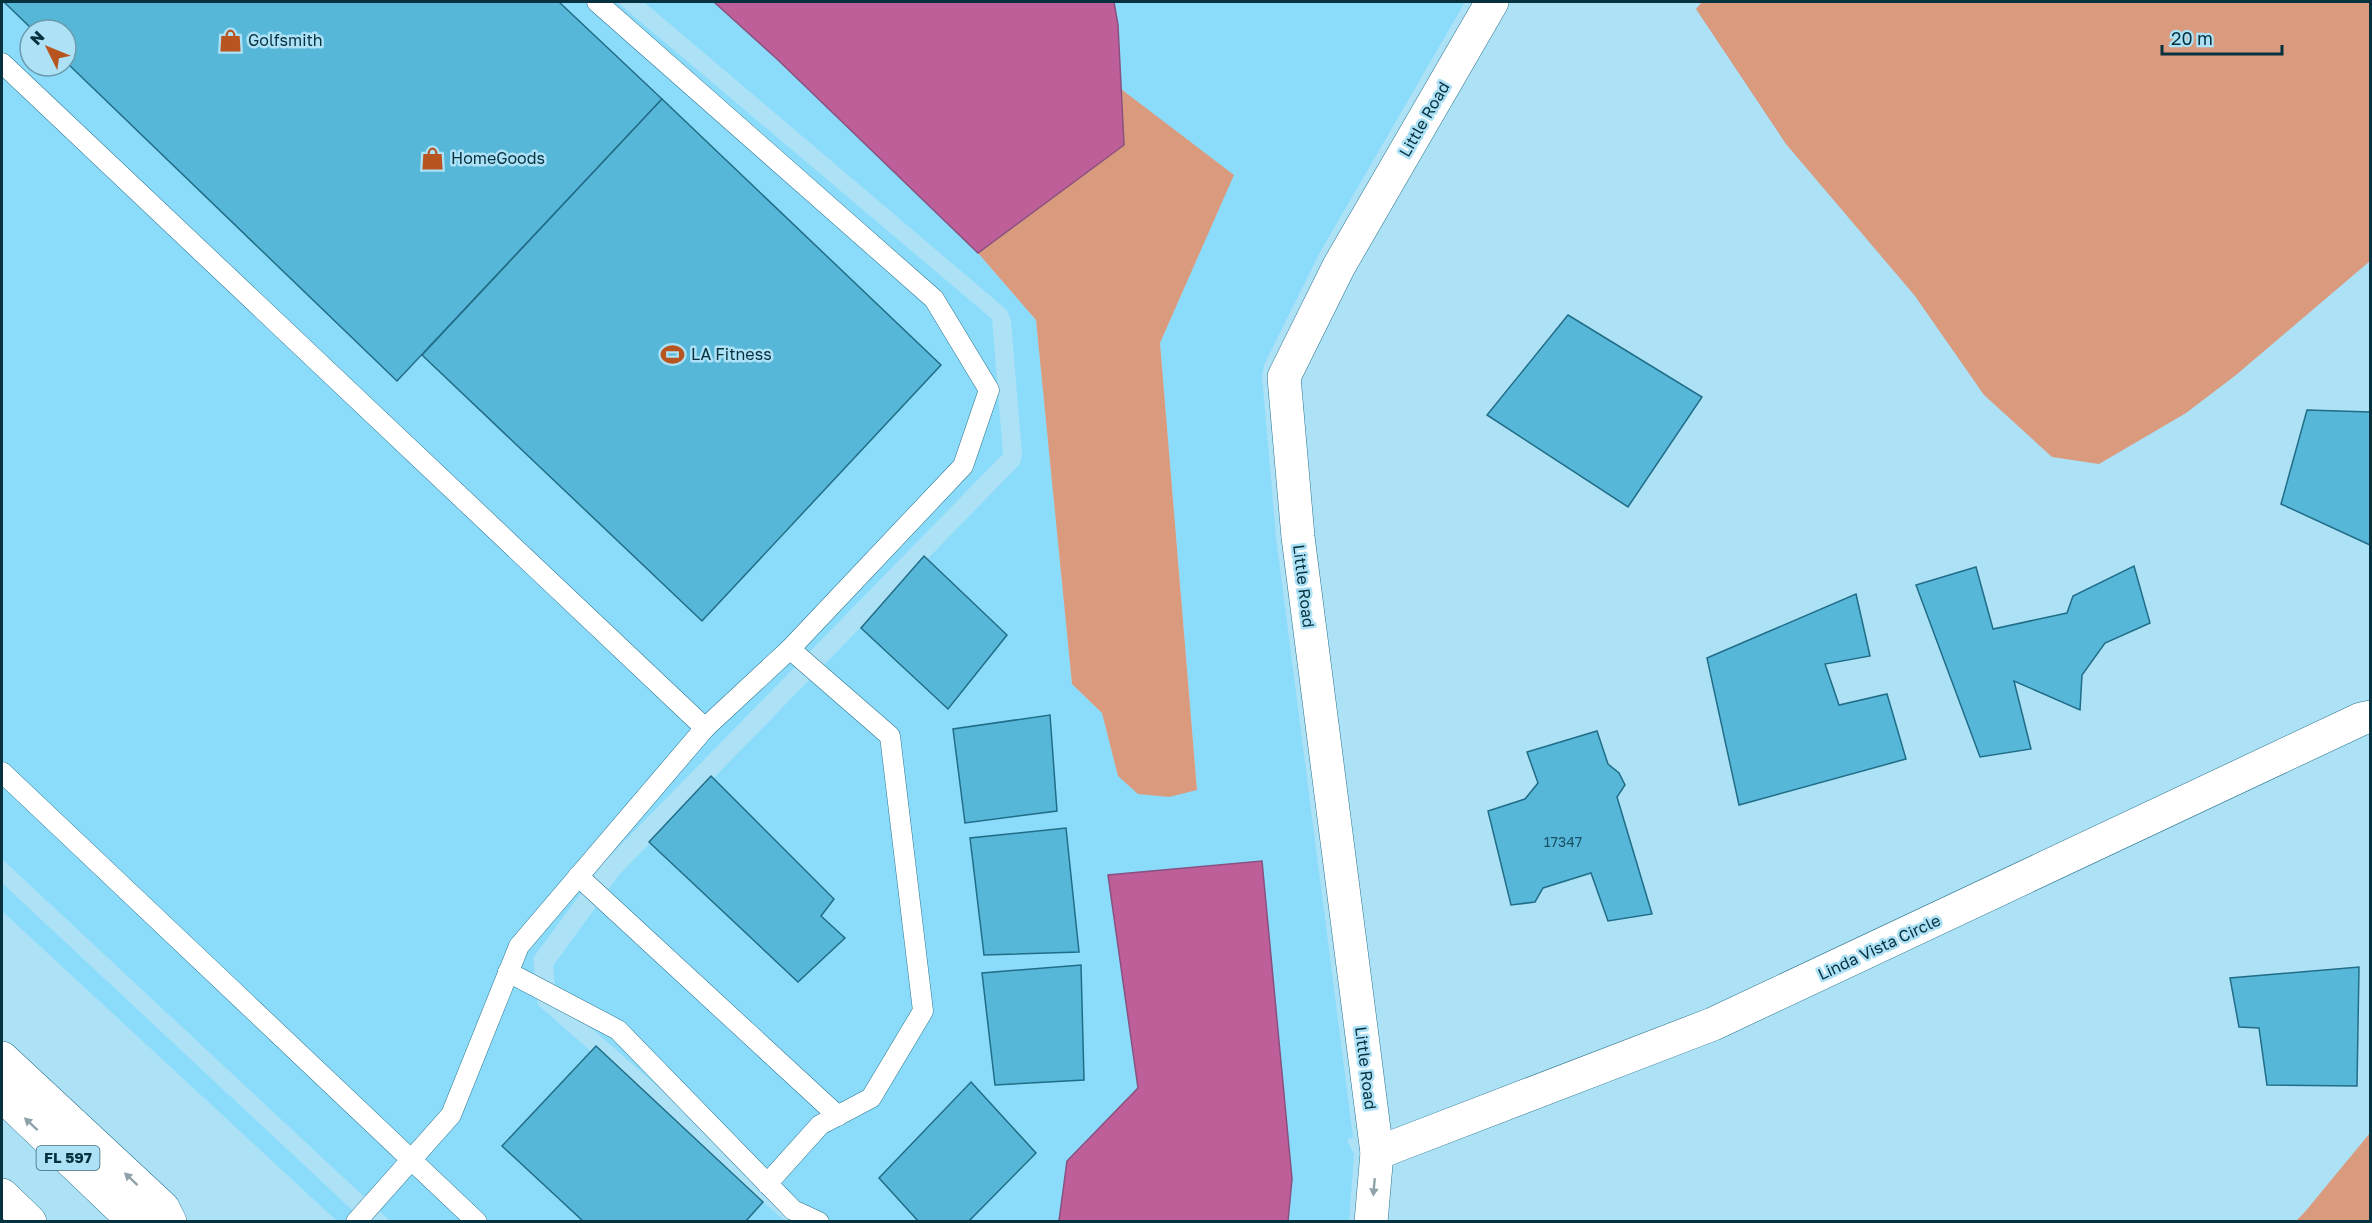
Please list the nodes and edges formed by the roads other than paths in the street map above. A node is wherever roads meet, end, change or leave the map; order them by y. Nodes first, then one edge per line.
1 (597, 2) edge
2 (1492, 2) edge
3 (2, 63) edge
4 (790, 649) junction
5 (2370, 717) edge
6 (705, 728) junction
7 (2, 772) edge
8 (578, 876) junction
9 (508, 972) junction
10 (2, 1058) edge
11 (2, 1095) edge
12 (838, 1116) junction
13 (1377, 1153) junction
14 (410, 1160) junction
15 (767, 1184) junction
16 (2, 1195) edge
17 (30, 1221) edge
18 (135, 1221) edge
19 (170, 1221) edge
20 (356, 1221) edge
21 (477, 1221) edge
22 (819, 1221) edge
23 (1371, 1221) edge

1 - 4 lane
2 - 13 street, Little Road
3 - 6 lane
4 - 6 lane
4 - 12 lane
5 - 13 street, Linda Vista Circle
6 - 8 lane
7 - 14 lane
8 - 9 lane
8 - 12 lane
9 - 14 lane
9 - 15 lane
19 -> 10 street
18 -> 11 street, FL 597
12 - 15 lane
13 -> 23 street, Little Road
14 - 20 lane
14 - 21 lane
15 - 22 lane
16 - 17 street

